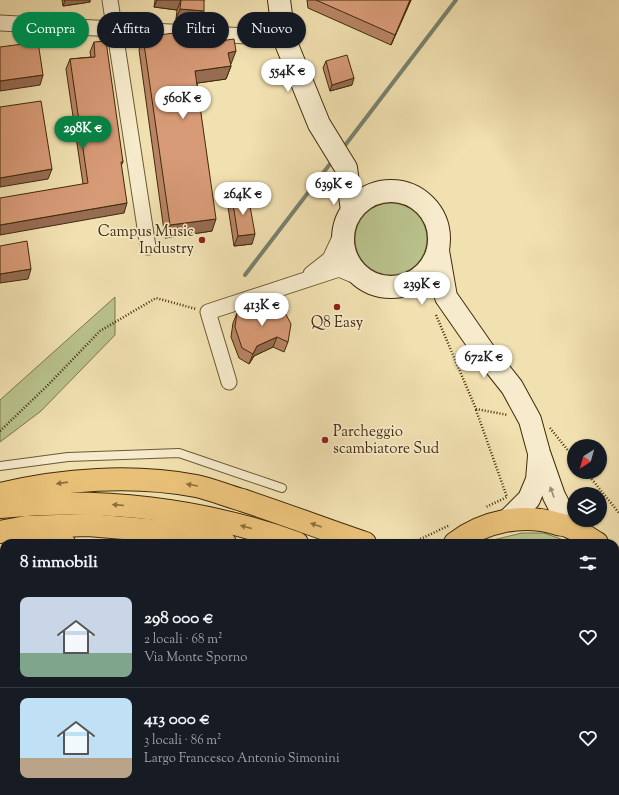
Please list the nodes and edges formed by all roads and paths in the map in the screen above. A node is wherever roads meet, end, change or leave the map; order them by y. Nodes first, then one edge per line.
1 (110, 0) edge
2 (279, 0) edge
3 (112, 12) edge
4 (281, 12) edge
5 (0, 23) edge
6 (97, 28) edge
7 (164, 32) edge
8 (237, 35) edge
9 (118, 48) edge
10 (288, 48) edge
11 (346, 168) junction
12 (383, 191) junction
13 (352, 210) junction
14 (343, 231) junction
15 (148, 247) dead end
16 (438, 251) junction
17 (363, 279) junction
18 (304, 280) junction
19 (412, 283) junction
20 (446, 298) junction
21 (208, 312) junction
22 (229, 382) dead end
23 (476, 409) dead end
24 (0, 431) edge
25 (539, 453) junction
26 (0, 466) edge
27 (592, 479) edge
28 (282, 488) dead end
29 (0, 494) edge
30 (0, 507) edge
31 (480, 510) dead end
32 (619, 513) edge
33 (508, 520) junction
34 (567, 521) edge
35 (567, 526) edge
36 (570, 527) edge
37 (0, 532) edge
38 (454, 533) edge
39 (13, 539) edge
40 (28, 539) edge
41 (208, 539) edge
42 (284, 539) edge
43 (355, 539) edge
44 (429, 539) edge
45 (590, 539) edge

1 - 3 street
2 - 4 street
5 - 6 street
7 - 8 street
9 - 15 street
10 - 11 street
11 - 12 street
11 - 13 street
12 - 13 street
12 - 16 street
13 - 14 street
14 - 17 street
14 - 18 street
16 - 19 street
16 - 20 street
17 - 18 street
17 - 19 street
18 - 21 street
19 - 20 street
20 - 25 street
21 - 22 street
21 - 24 path
23 - 31 path
25 - 33 street
34 -> 25 street
26 - 28 lane
27 - 32 path
43 -> 29 main road
42 -> 30 main road
33 - 35 main road
33 - 38 main road
36 - 45 main road
37 - 41 main road
38 - 44 path
39 - 40 main road

